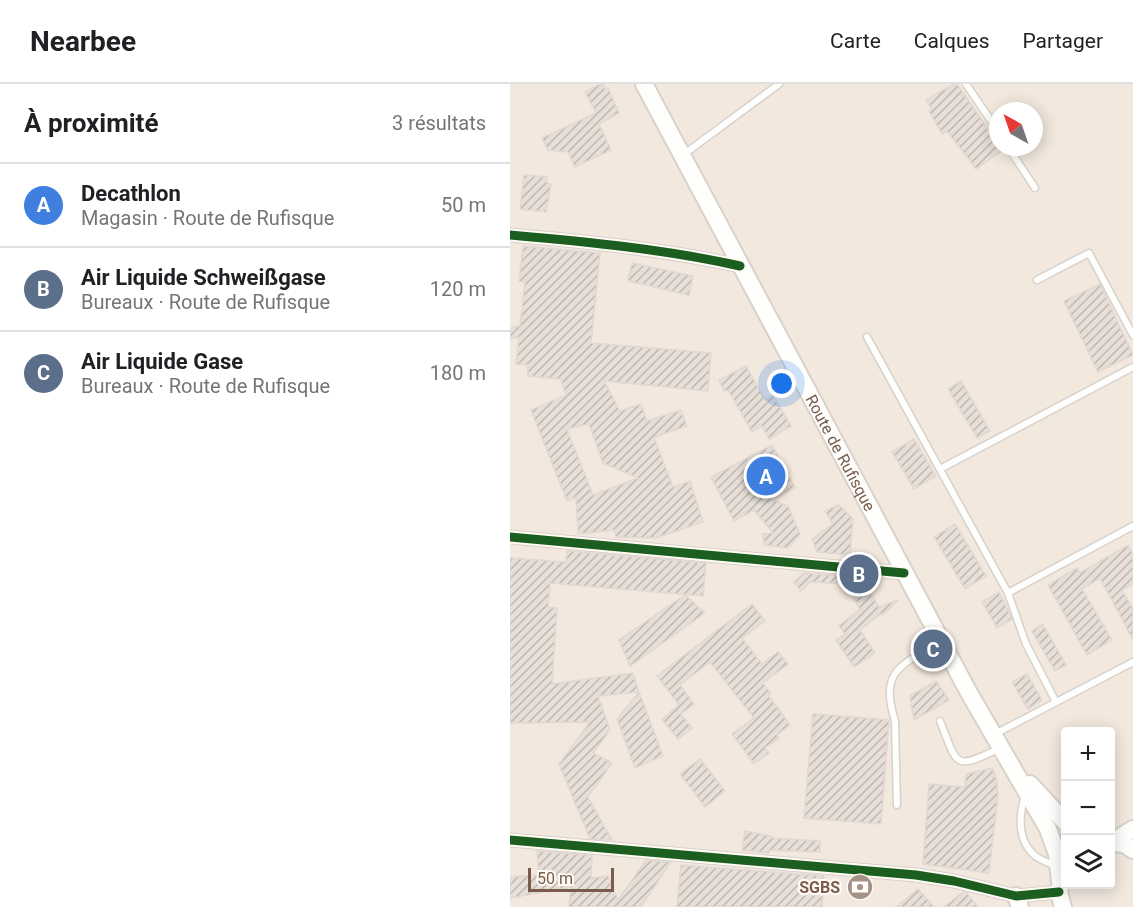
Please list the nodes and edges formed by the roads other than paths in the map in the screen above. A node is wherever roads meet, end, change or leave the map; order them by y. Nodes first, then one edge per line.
1 (644, 84) edge
2 (779, 84) edge
3 (966, 84) edge
4 (989, 118) edge
5 (682, 156) junction
6 (1014, 156) edge
7 (1035, 188) dead end
8 (510, 236) edge
9 (740, 266) junction
10 (1037, 280) dead end
11 (1133, 335) edge
12 (867, 337) dead end
13 (1133, 367) edge
14 (940, 469) junction
15 (1133, 526) edge
16 (510, 537) edge
17 (904, 573) junction
18 (1008, 593) junction
19 (941, 641) junction
20 (1133, 662) edge
21 (1056, 702) junction
22 (940, 721) dead end
23 (1000, 746) junction
24 (1026, 791) junction
25 (897, 805) dead end
26 (1061, 818) edge
27 (1133, 829) edge
28 (510, 840) edge
29 (1115, 840) edge
30 (1115, 843) edge
31 (1133, 850) edge
32 (1060, 889) edge
33 (1018, 902) edge

1 - 5 main road, Route de Rufisque
2 - 5 lane
3 - 4 lane
5 - 9 main road, Route de Rufisque
6 - 7 lane
8 - 9 street
9 - 17 main road, Route de Rufisque
10 - 11 lane
12 - 14 lane
13 - 14 lane
14 - 18 lane
15 - 18 lane
16 - 17 street
17 - 19 main road, Route de Rufisque
18 - 21 lane
19 - 23 main road, Route de Rufisque
19 - 25 lane
20 - 21 lane
21 - 23 lane
22 - 23 lane
23 - 24 main road, Route de Rufisque
23 - 26 main road, Route de Rufisque
24 - 32 main road, Route de Rufisque
24 - 32 lane
27 - 29 main road
28 - 33 street
30 - 31 main road
32 - 33 street

